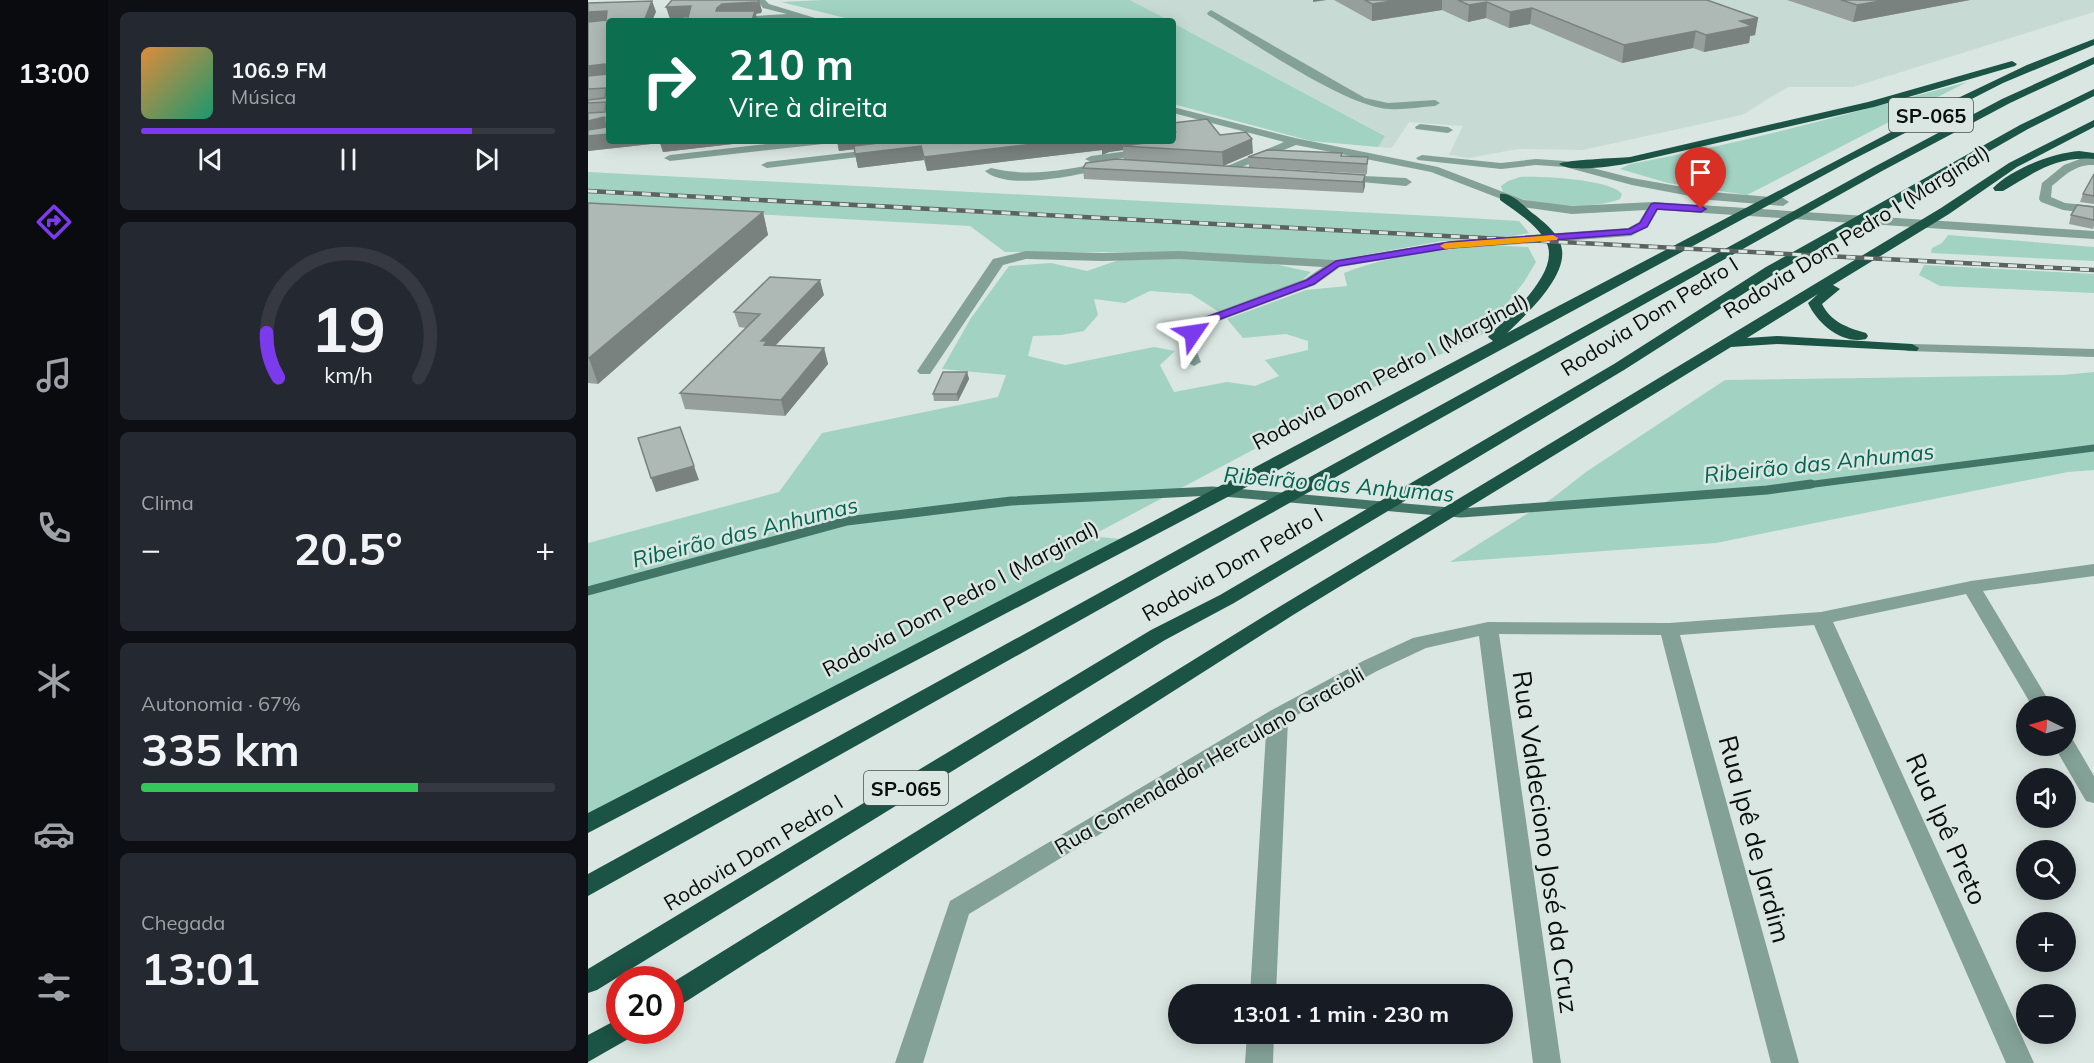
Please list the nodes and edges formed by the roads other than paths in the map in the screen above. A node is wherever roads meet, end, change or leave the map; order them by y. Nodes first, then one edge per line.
1 (761, 0) edge
2 (1211, 13) dead end
3 (803, 16) junction
4 (772, 18) edge
5 (810, 18) edge
6 (2094, 40) edge
7 (2094, 60) edge
8 (2094, 92) edge
9 (1435, 103) dead end
10 (1179, 112) edge
11 (2094, 123) edge
12 (1420, 127) dead end
13 (1448, 130) dead end
14 (1295, 141) junction
15 (796, 144) edge
16 (1168, 144) edge
17 (893, 150) edge
18 (2094, 156) edge
19 (670, 158) dead end
20 (1402, 159) junction
21 (2094, 162) edge
22 (1565, 164) junction
23 (767, 165) dead end
24 (1030, 166) dead end
25 (1128, 166) edge
26 (1501, 166) junction
27 (991, 171) dead end
28 (1256, 174) edge
29 (1325, 177) edge
30 (1406, 182) dead end
31 (1485, 188) junction
32 (1968, 195) junction
33 (1504, 197) junction
34 (1654, 206) junction
35 (2094, 210) edge
36 (2094, 234) edge
37 (1336, 264) junction
38 (1842, 272) junction
39 (1726, 343) junction
40 (1912, 348) junction
41 (2094, 353) edge
42 (1468, 361) junction
43 (1194, 362) dead end
44 (925, 371) dead end
45 (2094, 570) edge
46 (1971, 587) junction
47 (1821, 618) junction
48 (1488, 628) junction
49 (1669, 629) junction
50 (2036, 696) edge
51 (1278, 716) junction
52 (2071, 756) edge
53 (2094, 795) edge
54 (588, 824) edge
55 (588, 886) edge
56 (588, 982) edge
57 (1264, 984) edge
58 (684, 989) edge
59 (606, 1039) edge
60 (1260, 1044) edge
61 (588, 1050) edge
62 (909, 1063) edge
63 (1259, 1063) edge
64 (1547, 1063) edge
65 (1785, 1063) edge
66 (2020, 1063) edge

1 - 3 street
2 - 9 street
3 - 4 street
3 - 5 street
6 - 22 highway
6 - 42 highway, Rodovia Dom Pedro I (Marginal) / SP-065
7 - 55 highway, Rodovia Dom Pedro I / SP-065
8 - 56 highway, Rodovia Dom Pedro I / SP-065
10 - 14 street
11 - 32 highway, Rodovia Dom Pedro I (Marginal) / SP-065
12 - 13 street
14 - 20 street
14 - 28 street
15 - 19 street
16 - 24 street
17 - 23 street
18 - 32 highway
20 - 26 street
20 - 31 street
21 - 35 street
22 - 26 street
22 - 36 street
25 - 27 street
26 - 31 street
29 - 30 street
31 - 33 street
32 - 38 highway, Rodovia Dom Pedro I (Marginal) / SP-065
33 - 34 street
33 - 42 highway
34 - 36 street
34 - 37 street
37 - 43 street
37 - 44 street
38 - 39 highway, Rodovia Dom Pedro I (Marginal) / SP-065
38 - 40 highway
39 - 40 highway
39 - 58 highway, Rodovia Dom Pedro I (Marginal) / SP-065
40 - 41 street
42 - 54 highway, Rodovia Dom Pedro I (Marginal)
45 - 46 street, Rua Comendador Herculano Gracioli
46 - 47 street, Rua Comendador Herculano Gracioli
46 - 50 street
47 - 49 street, Rua Comendador Herculano Gracioli
47 - 66 street, Rua Ipê Preto
48 - 49 street, Rua Comendador Herculano Gracioli
48 - 51 street, Rua Comendador Herculano Gracioli
48 - 64 street, Rua Valdeciono José da Cruz
49 - 65 street, Rua Ipê de Jardim
51 - 57 street
51 - 62 street, Rua Comendador Herculano Gracioli
52 - 53 street
59 - 61 highway
60 - 63 street

